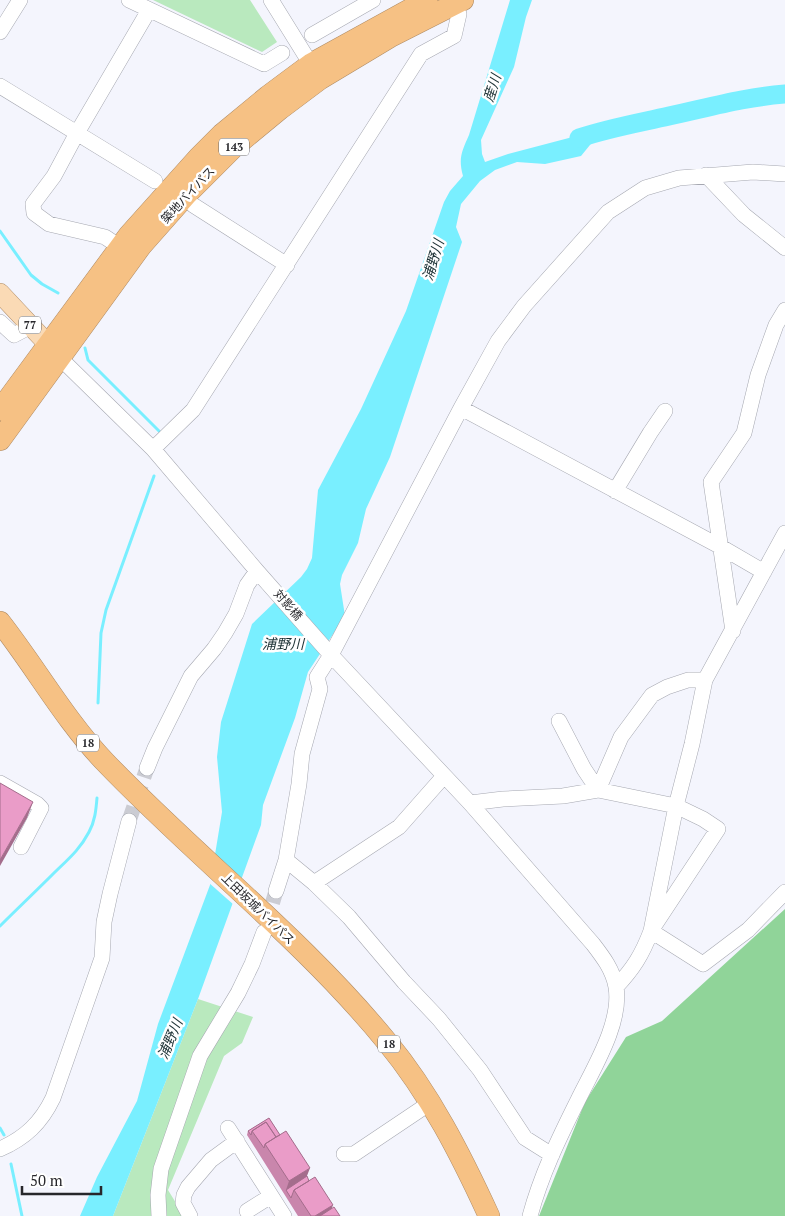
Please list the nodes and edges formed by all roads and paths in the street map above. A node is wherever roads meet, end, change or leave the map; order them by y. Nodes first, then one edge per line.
1 (20, 0) edge
2 (129, 0) edge
3 (271, 0) edge
4 (373, 0) edge
5 (427, 0) edge
6 (461, 7) edge
7 (149, 10) junction
8 (0, 32) edge
9 (312, 35) dead end
10 (282, 53) dead end
11 (316, 72) junction
12 (0, 86) edge
13 (77, 133) junction
14 (785, 174) edge
15 (706, 175) junction
16 (155, 182) dead end
17 (193, 205) dead end
18 (120, 247) junction
19 (785, 248) edge
20 (287, 265) junction
21 (0, 293) edge
22 (785, 310) edge
23 (0, 322) edge
24 (30, 326) junction
25 (54, 351) junction
26 (461, 408) junction
27 (0, 410) edge
28 (665, 411) dead end
29 (0, 440) edge
30 (153, 449) junction
31 (615, 491) junction
32 (785, 533) edge
33 (722, 547) junction
34 (257, 571) junction
35 (764, 572) junction
36 (0, 622) edge
37 (733, 631) junction
38 (329, 653) junction
39 (705, 680) junction
40 (559, 721) dead end
41 (148, 768) tunnel mouth
42 (444, 776) junction
43 (0, 783) edge
44 (598, 790) junction
45 (470, 804) junction
46 (676, 806) junction
47 (129, 821) tunnel mouth
48 (21, 848) dead end
49 (286, 860) junction
50 (314, 883) junction
51 (276, 891) tunnel mouth
52 (785, 892) edge
53 (264, 932) tunnel mouth
54 (650, 932) junction
55 (616, 987) junction
56 (430, 1103) junction
57 (0, 1149) edge
58 (344, 1154) dead end
59 (552, 1154) junction
60 (271, 1196) junction
61 (247, 1211) dead end
62 (159, 1216) edge
63 (190, 1216) edge
64 (284, 1216) edge
65 (489, 1216) edge
66 (530, 1216) edge

1 - 8 street
2 - 7 street
3 - 11 street
4 - 9 street
5 - 11 highway, 築地バイパス / 143
6 - 11 highway, 築地バイパス / 143
6 - 20 street
7 - 10 street
7 - 13 street
11 - 18 highway, 築地バイパス / 143
11 - 25 highway, 築地バイパス / 143
12 - 13 street
13 - 16 street
13 - 18 street
14 - 15 street
15 - 19 street
15 - 26 street
17 - 20 street
18 - 25 highway, 築地バイパス / 143
20 - 30 street
21 - 24 main road, 77
22 - 33 street
23 - 24 street
24 - 25 main road, 77
25 - 27 highway, 築地バイパス / 143
25 - 29 highway, 築地バイパス / 143
25 - 30 street, 対影橋
26 - 31 street
26 - 38 street
28 - 31 street
30 - 34 street, 対影橋
31 - 33 street
32 - 35 street
33 - 35 street
33 - 37 street
34 - 38 street, 対影橋
34 - 41 street
35 - 37 street
36 - 56 highway, 上田坂城バイパス / 18
37 - 39 street
38 - 42 street, 対影橋
38 - 49 street
39 - 44 street
39 - 46 street
40 - 44 street
42 - 45 street, 対影橋
42 - 50 street
43 - 48 street
44 - 45 street
44 - 46 street
45 - 55 street, 対影橋
46 - 54 street
46 - 54 street
47 - 57 street
49 - 50 street
49 - 51 street
50 - 59 street
52 - 54 street
53 - 62 street
54 - 55 street
55 - 59 street
56 - 58 street
56 - 65 highway, 上田坂城バイパス / 18
59 - 66 street
60 - 61 street
60 - 63 street
60 - 64 street

